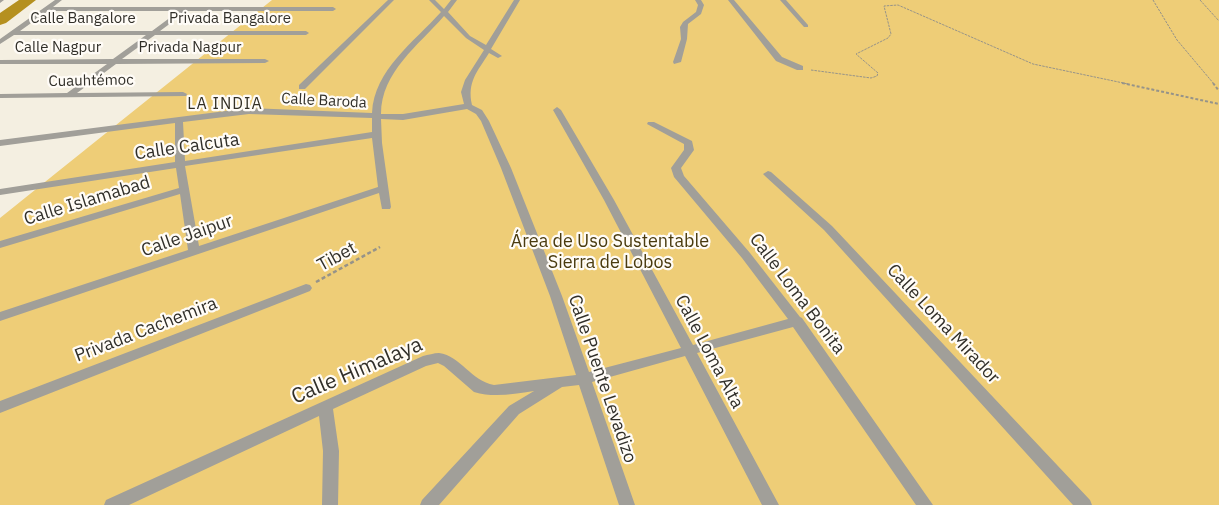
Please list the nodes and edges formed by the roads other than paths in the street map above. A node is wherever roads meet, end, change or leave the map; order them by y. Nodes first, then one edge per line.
1 (59, 0) edge
2 (392, 0) edge
3 (432, 0) edge
4 (454, 0) edge
5 (517, 0) edge
6 (698, 0) edge
7 (731, 0) edge
8 (783, 0) edge
9 (47, 8) junction
10 (186, 9) junction
11 (333, 9) dead end
12 (444, 14) junction
13 (806, 26) dead end
14 (12, 33) junction
15 (155, 33) junction
16 (306, 33) dead end
17 (0, 42) edge
18 (493, 53) junction
19 (265, 61) dead end
20 (0, 62) edge
21 (115, 62) junction
22 (677, 62) dead end
23 (800, 68) road end
24 (302, 86) dead end
25 (183, 94) dead end
26 (69, 95) junction
27 (0, 96) edge
28 (468, 106) junction
29 (558, 110) dead end
30 (377, 118) junction
31 (179, 119) junction
32 (651, 124) dead end
33 (378, 134) junction
34 (0, 143) edge
35 (180, 165) junction
36 (768, 174) dead end
37 (384, 188) junction
38 (184, 190) junction
39 (0, 192) edge
40 (386, 207) dead end
41 (0, 245) edge
42 (194, 253) junction
43 (306, 288) road end
44 (0, 317) edge
45 (798, 322) junction
46 (689, 351) junction
47 (583, 379) junction
48 (563, 381) junction
49 (325, 406) junction
50 (0, 407) edge
51 (112, 505) edge
52 (330, 505) edge
53 (428, 505) edge
54 (627, 505) edge
55 (771, 505) edge
56 (925, 505) edge
57 (1084, 505) edge

1 - 9 street
2 - 24 street
3 - 12 street
4 - 12 street
5 - 18 street
6 - 22 street
7 - 23 street
8 - 13 street
9 - 10 street
9 - 14 street
10 - 11 street
10 - 15 street
12 - 18 street
12 - 30 street
14 - 15 street, Calle Bangalore
14 - 17 street
15 - 16 street, Privada Bangalore
15 - 21 street
18 - 28 street
19 - 21 street, Privada Nagpur
20 - 21 street, Calle Nagpur
21 - 26 street
25 - 26 street, Cuauhtémoc
26 - 27 street, Cuauhtémoc
28 - 30 street, Calle Baroda
28 - 47 street, Calle Puente Levadizo
29 - 46 street, Calle Loma Alta
30 - 31 street, Calle Baroda
30 - 33 street
31 - 34 street, Calle Baroda
31 - 35 street
32 - 45 street, Calle Loma Bonita
33 - 35 street, Calle Calcuta
33 - 37 street
35 - 38 street
35 - 39 street, Calle Calcuta
36 - 57 street, Calle Loma Mirador
37 - 40 street
37 - 42 street, Calle Jaipur
38 - 41 street, Calle Islamabad
38 - 42 street
42 - 44 street, Calle Jaipur
43 - 50 street, Privada Cachemira
45 - 46 street, Calle Himalaya
45 - 56 street, Calle Loma Bonita
46 - 47 street, Calle Himalaya
46 - 55 street, Calle Loma Alta
47 - 48 street, Calle Himalaya
47 - 54 street, Calle Puente Levadizo
48 - 49 street, Calle Himalaya
48 - 53 street
49 - 51 street, Calle Himalaya
49 - 52 street

